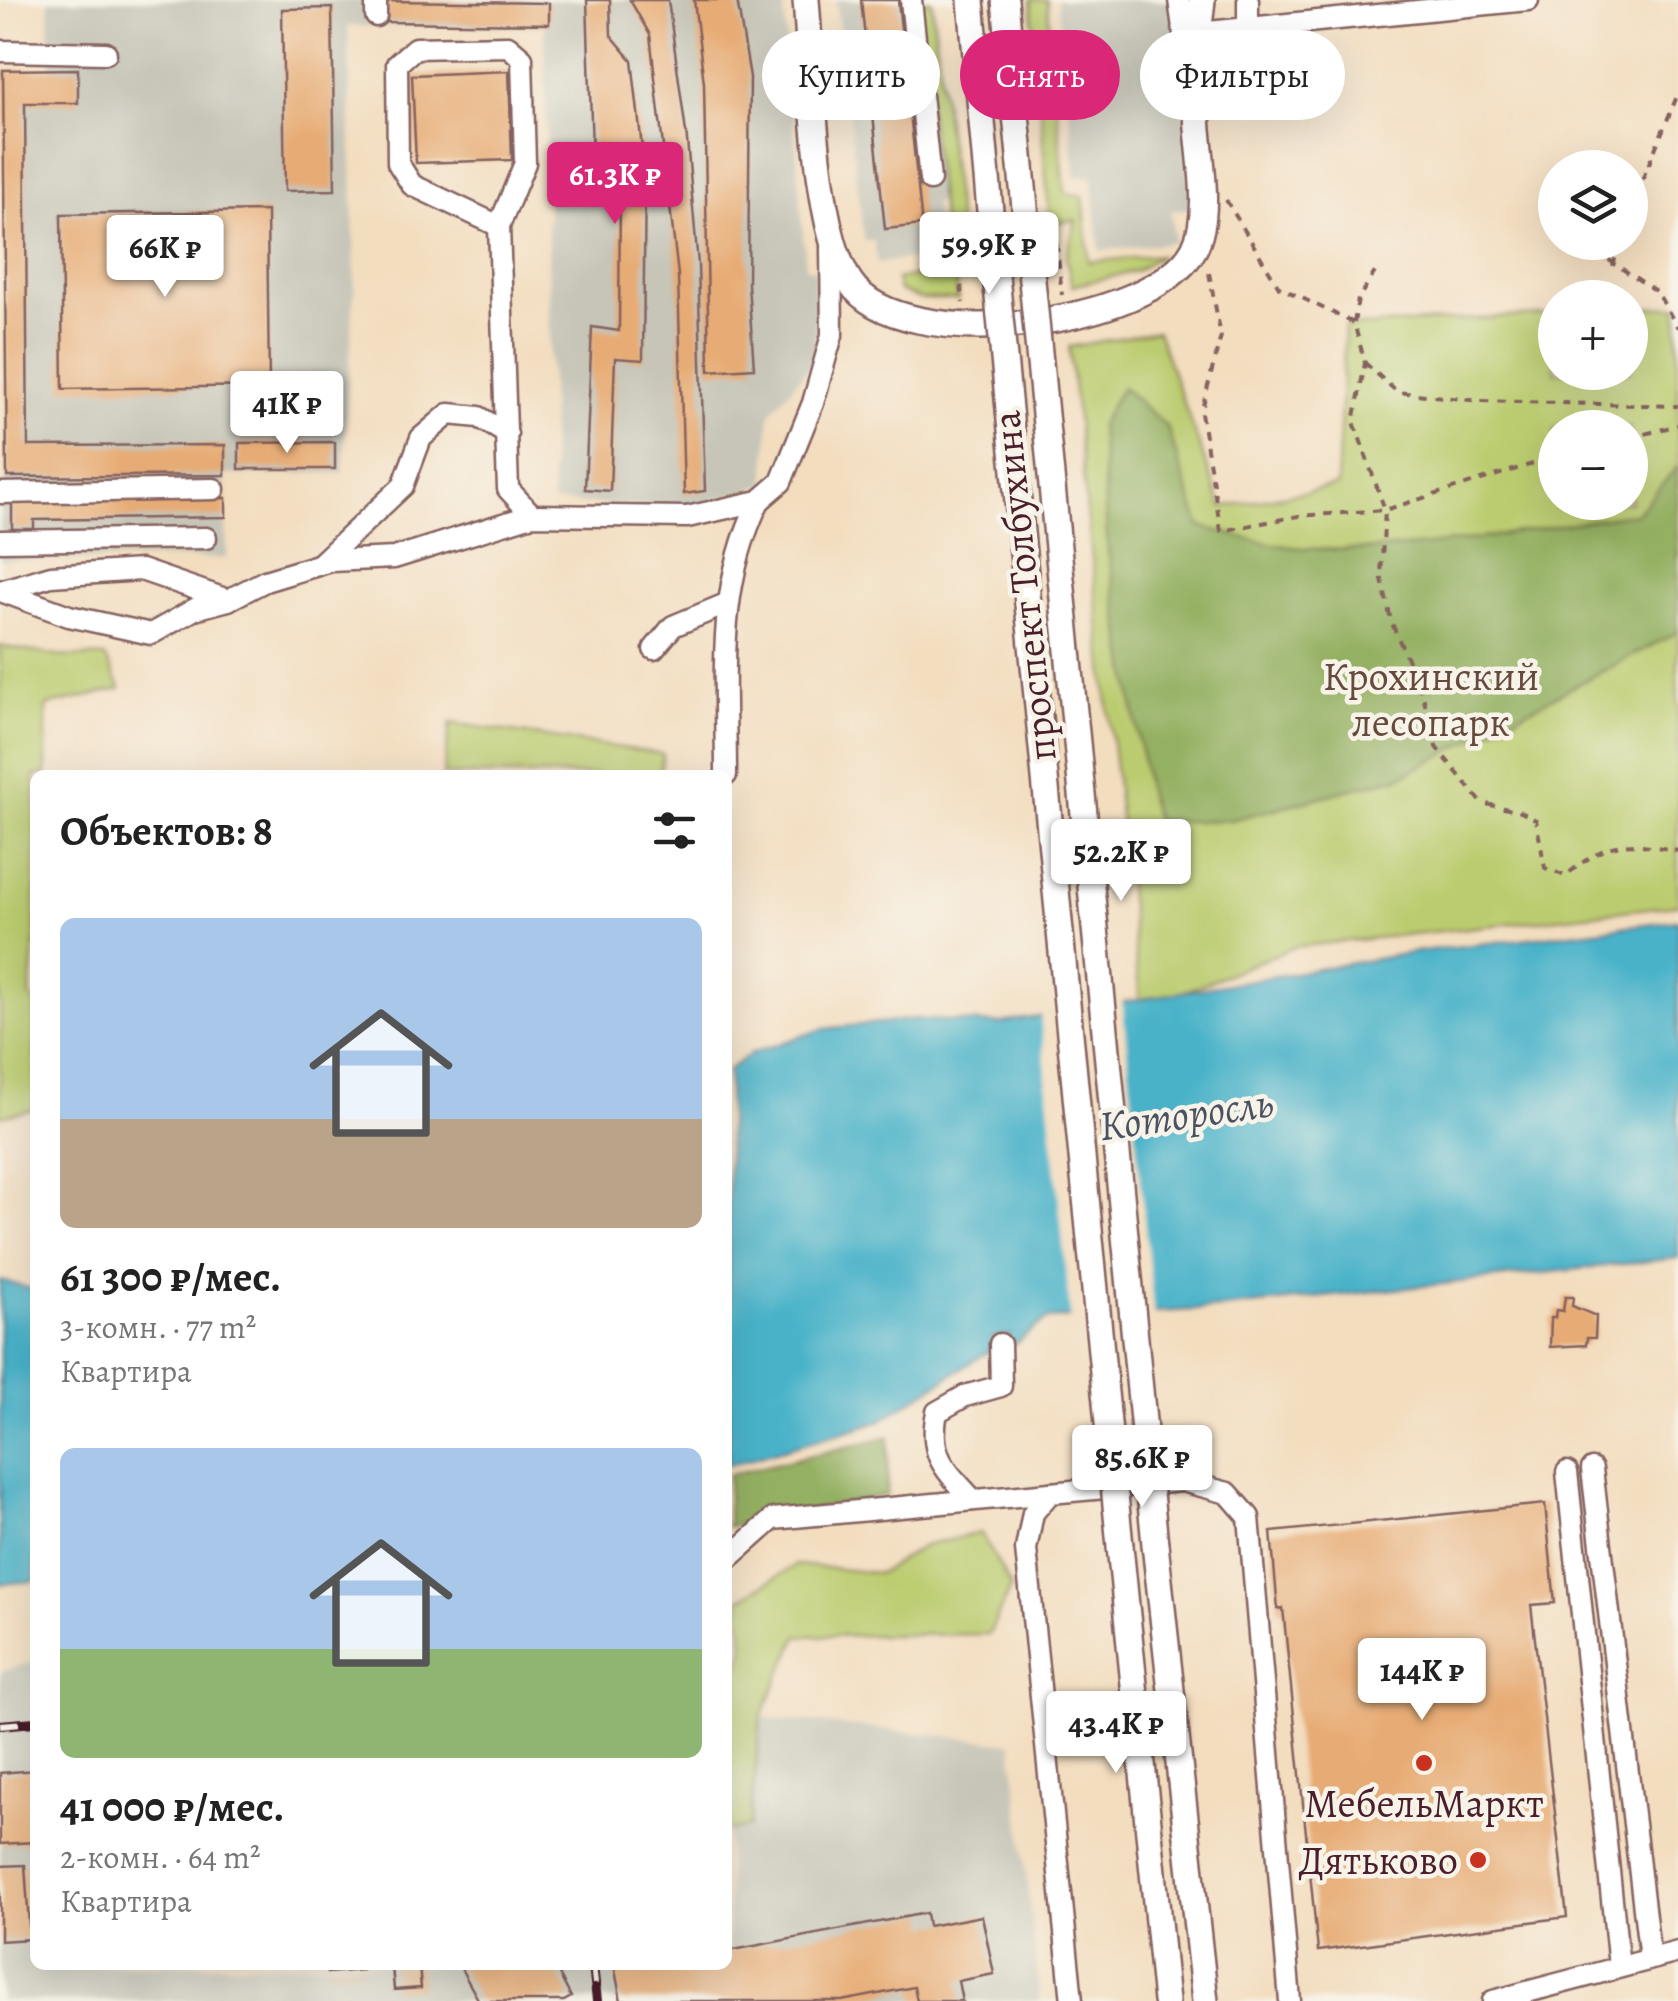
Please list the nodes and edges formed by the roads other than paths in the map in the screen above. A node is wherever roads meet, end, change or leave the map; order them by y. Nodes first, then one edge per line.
1 (806, 0) edge
2 (911, 0) edge
3 (971, 0) edge
4 (1005, 0) edge
5 (1179, 0) edge
6 (1202, 0) edge
7 (1248, 0) edge
8 (1528, 0) edge
9 (1248, 28) junction
10 (1184, 30) edge
11 (1198, 30) edge
12 (1228, 30) edge
13 (0, 51) edge
14 (106, 53) dead end
15 (1197, 120) edge
16 (930, 180) dead end
17 (499, 226) junction
18 (831, 240) junction
19 (507, 434) junction
20 (214, 489) dead end
21 (0, 493) edge
22 (759, 502) junction
23 (532, 515) junction
24 (206, 538) dead end
25 (0, 541) edge
26 (320, 564) junction
27 (0, 591) edge
28 (228, 600) junction
29 (726, 604) junction
30 (654, 648) dead end
31 (726, 770) edge
32 (1000, 1344) dead end
33 (1592, 1469) dead end
34 (1567, 1472) dead end
35 (1050, 1493) junction
36 (972, 1500) junction
37 (732, 1555) edge
38 (1678, 1952) edge
39 (1650, 1959) junction
40 (1619, 1966) junction
41 (1556, 1992) edge
42 (1072, 2001) edge
43 (1166, 2001) edge
44 (1205, 2001) edge
45 (1290, 2001) edge
46 (1493, 2001) edge

1 - 18 main road
2 - 16 street
3 - 43 main road, проспект Толбухина, bridge
4 - 44 main road, проспект Толбухина, bridge
5 - 10 street
6 - 11 main road
7 - 9 street
8 - 9 street
9 - 12 street
13 - 14 street
15 - 18 main road
17 - 17 street
17 - 19 street
18 - 22 street
19 - 23 street
19 - 26 street
20 - 21 street
22 - 23 street
22 - 29 street
23 - 26 street
24 - 25 street
26 - 28 street
27 - 28 street
27 - 28 street
29 - 30 street
29 - 31 street
32 - 36 street
33 - 39 street
34 - 40 street
35 - 36 street
35 - 42 street
35 - 45 street
36 - 37 street
38 - 39 street
39 - 40 street
40 - 41 street
41 - 46 street

